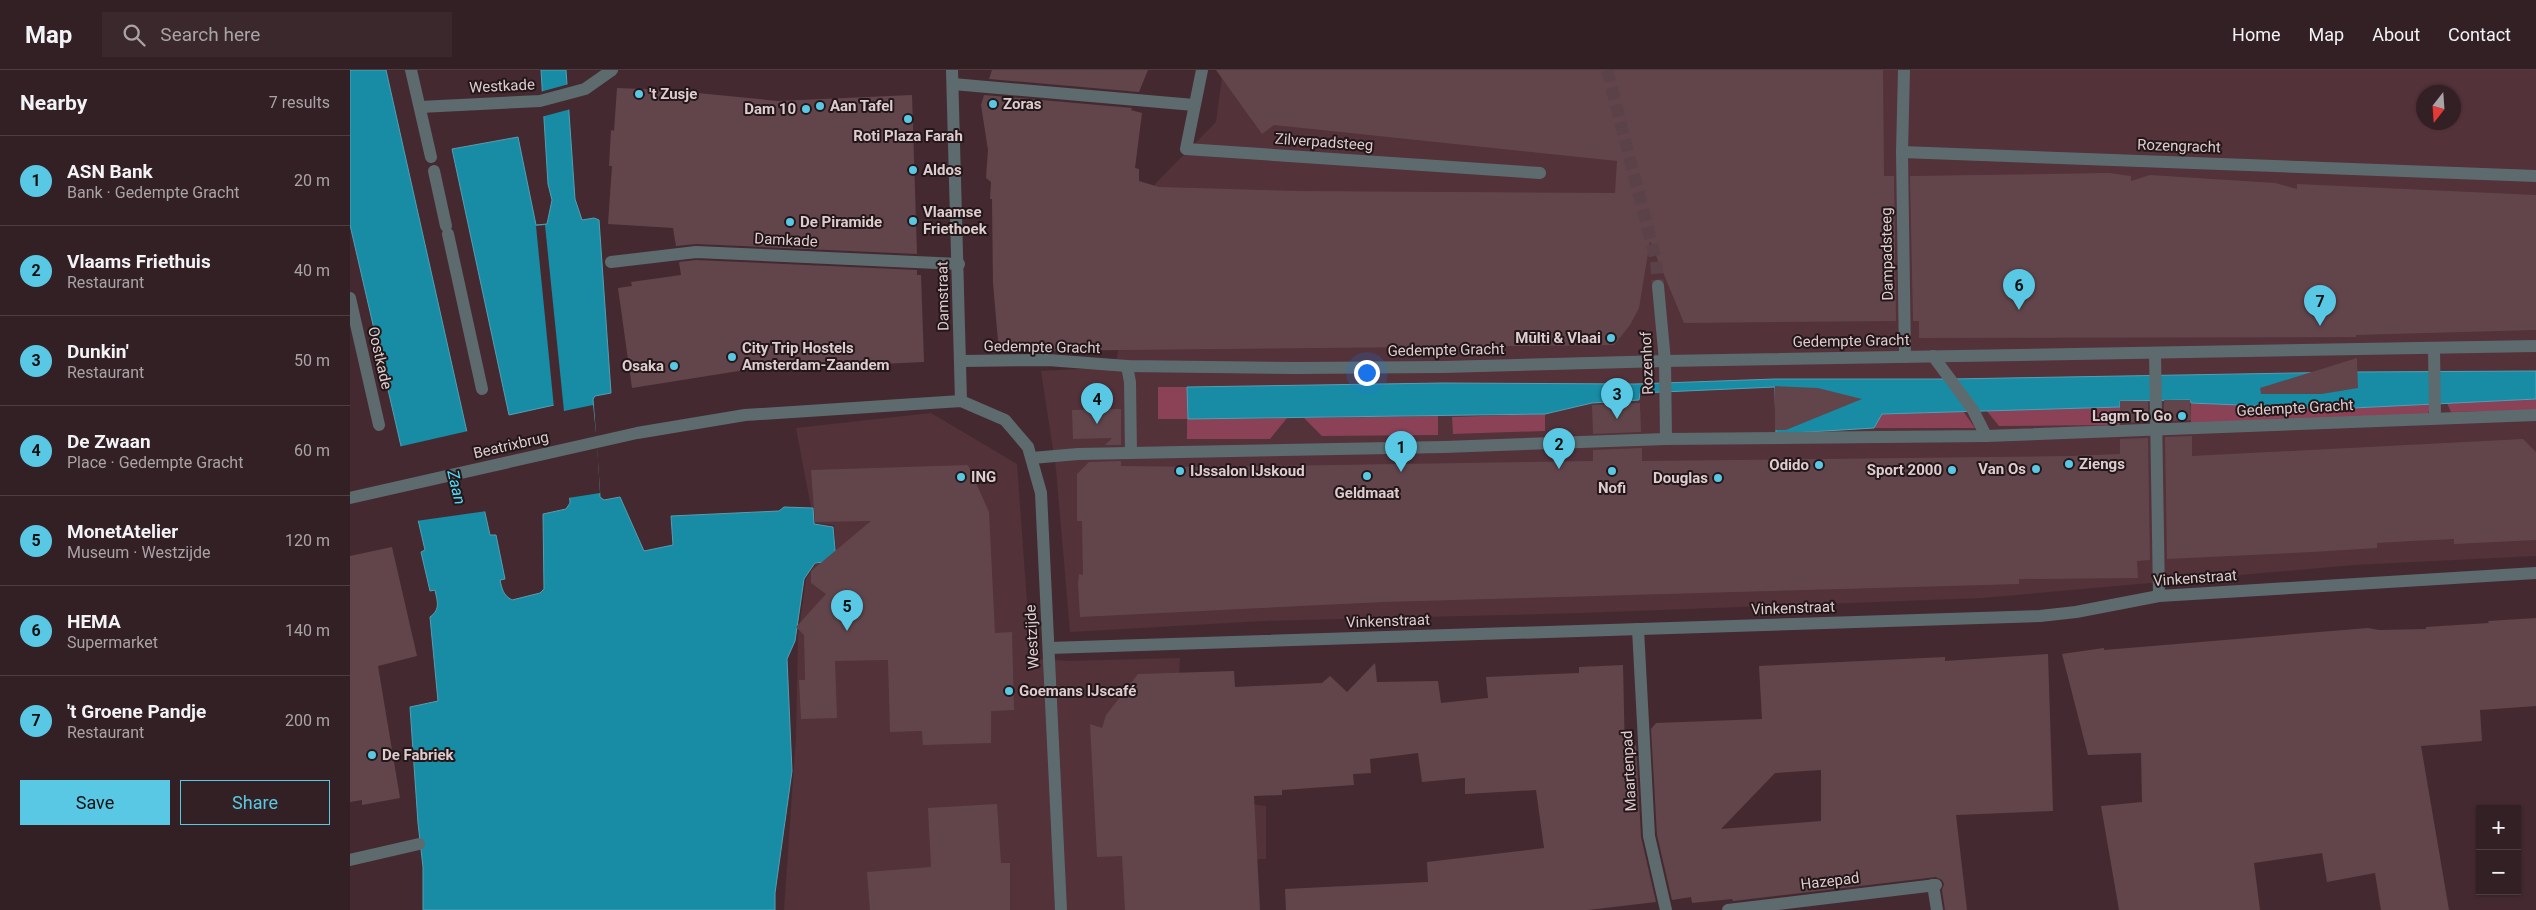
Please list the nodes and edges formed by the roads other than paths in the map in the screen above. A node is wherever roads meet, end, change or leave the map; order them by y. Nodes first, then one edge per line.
1 (411, 70) edge
2 (612, 70) edge
3 (952, 70) edge
4 (1202, 70) edge
5 (1904, 70) edge
6 (953, 84) junction
7 (1194, 105) junction
8 (420, 107) junction
9 (1902, 152) junction
10 (431, 157) dead end
11 (434, 171) dead end
12 (1540, 173) dead end
13 (2536, 176) edge
14 (611, 262) dead end
15 (959, 264) junction
16 (1658, 286) tunnel mouth
17 (350, 298) edge
18 (2536, 346) edge
19 (2434, 348) junction
20 (2155, 353) junction
21 (1933, 356) junction
22 (1905, 357) junction
23 (961, 361) junction
24 (1665, 361) junction
25 (1127, 366) junction
26 (482, 389) dead end
27 (961, 401) junction
28 (2536, 415) edge
29 (2436, 418) junction
30 (379, 425) dead end
31 (2156, 431) junction
32 (1986, 436) junction
33 (1666, 439) junction
34 (1131, 453) junction
35 (1032, 458) junction
36 (350, 498) edge
37 (2536, 573) edge
38 (2159, 596) junction
39 (1638, 629) junction
40 (1049, 648) junction
41 (419, 844) dead end
42 (350, 860) edge
43 (1061, 910) edge
44 (1666, 910) edge
45 (1728, 910) edge
46 (1937, 910) edge

1 - 8 street
2 - 8 street, Westkade
3 - 6 street, Damstraat
4 - 7 street, Zilverpadsteeg
5 - 9 street
6 - 7 street
6 - 15 street, Damstraat
7 - 12 street, Zilverpadsteeg
8 - 10 street
9 - 13 street, Rozengracht
9 - 22 street, Dampadsteeg
11 - 26 street
14 - 15 street, Damkade
15 - 23 street, Damstraat
16 - 24 street, Rozenhof
17 - 30 street, Oostkade
18 - 19 street, Gedempte Gracht
19 - 20 street, Gedempte Gracht
19 - 29 street
20 - 21 street, Gedempte Gracht
20 - 31 street
21 - 22 street, Gedempte Gracht
21 - 32 street
22 - 24 street, Gedempte Gracht
23 - 25 street, Gedempte Gracht
23 - 27 street, Damstraat
24 - 25 street, Gedempte Gracht
24 - 33 street, Rozenhof
25 - 34 street
27 - 35 street, Westzijde
27 - 36 street, Beatrixbrug
28 - 29 street, Gedempte Gracht
29 - 31 street, Gedempte Gracht
31 - 32 street, Gedempte Gracht
31 - 38 street
32 - 33 street, Gedempte Gracht
33 - 34 street, Gedempte Gracht
34 - 35 street, Gedempte Gracht
35 - 40 street, Westzijde
37 - 38 street, Vinkenstraat
38 - 39 street, Vinkenstraat
39 - 40 street, Vinkenstraat
39 - 44 street, Maartenpad
40 - 43 street, Westzijde
41 - 42 street
45 - 46 street, Hazepad

